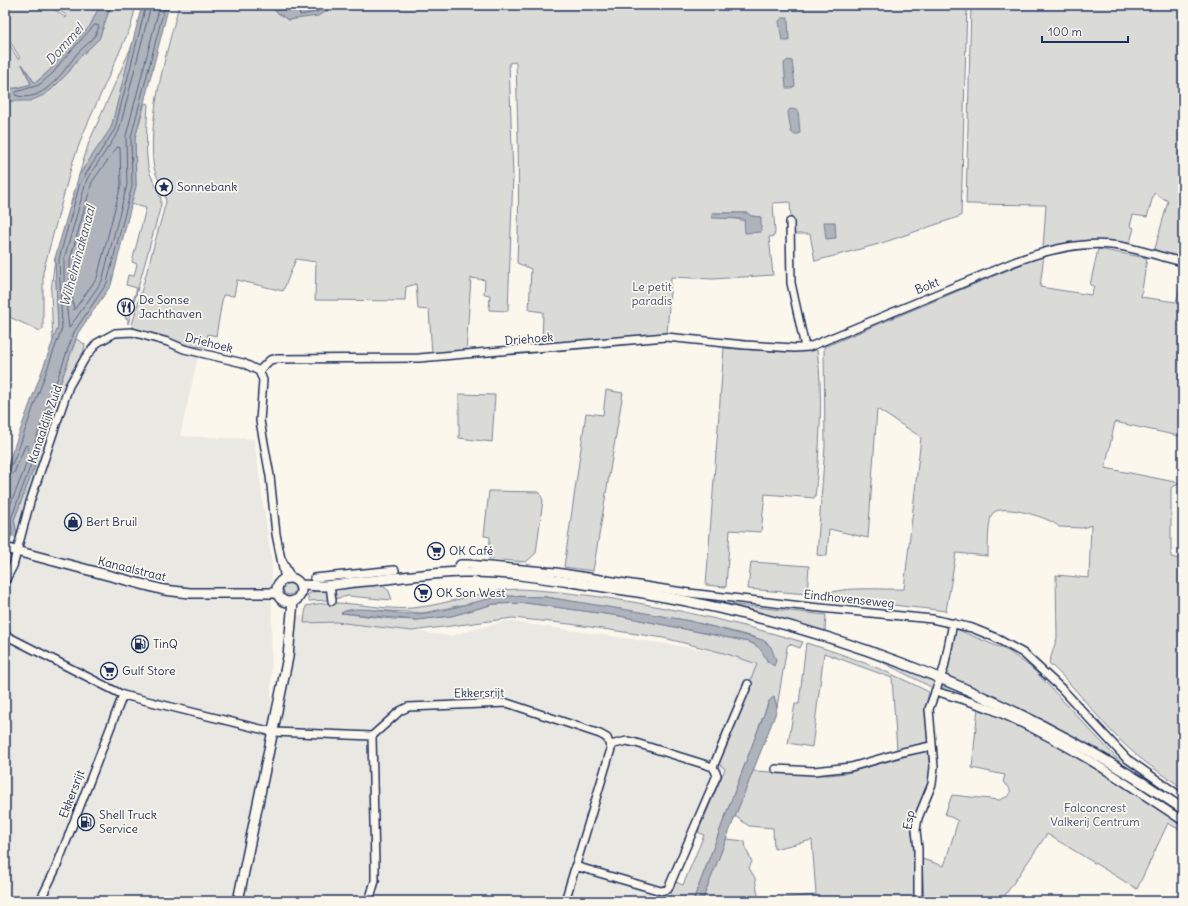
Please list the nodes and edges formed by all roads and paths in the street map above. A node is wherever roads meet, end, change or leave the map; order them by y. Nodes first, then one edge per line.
1 (790, 222) dead end
2 (1183, 262) edge
3 (5, 322) edge
4 (5, 330) edge
5 (128, 332) joint
6 (805, 347) junction
7 (259, 371) junction
8 (11, 549) edge
9 (395, 570) dead end
10 (455, 573) junction
11 (314, 578) dead end
12 (5, 580) edge
13 (347, 580) junction
14 (283, 584) junction
15 (327, 585) junction
16 (300, 589) junction
17 (290, 601) junction
18 (332, 601) dead end
19 (953, 623) junction
20 (5, 635) edge
21 (940, 677) junction
22 (748, 684) dead end
23 (935, 691) junction
24 (123, 695) junction
25 (273, 732) junction
26 (372, 736) junction
27 (610, 745) junction
28 (931, 746) junction
29 (713, 767) junction
30 (776, 769) dead end
31 (1183, 798) edge
32 (1183, 809) edge
33 (1183, 821) edge
34 (575, 866) junction
35 (40, 901) edge
36 (238, 901) edge
37 (369, 901) edge
38 (565, 901) edge
39 (918, 901) edge

1 - 6 street
2 - 6 street, Bokt
3 - 4 street
5 - 7 street, Driehoek
5 - 8 street, Kanaaldijk Zuid
6 - 7 street, Driehoek
7 - 14 street
8 - 12 street
8 - 14 main road, Kanaalstraat
9 - 13 street, Eindhovenseweg
10 - 13 main road, Eindhovenseweg
10 - 19 street, Eindhovenseweg
10 - 21 main road, Eindhovenseweg
11 - 13 street, Eindhovenseweg
13 - 15 main road, Eindhovenseweg
14 - 16 main road
14 - 17 main road
15 - 16 main road, Eindhovenseweg
15 - 18 street
16 - 17 main road
17 - 25 main road
19 - 21 street, Esp
19 - 31 street, Eindhovenseweg
20 - 24 street
21 - 23 street, Esp
21 - 32 main road, Eindhovenseweg
22 - 29 street
23 - 28 street, Esp
23 - 33 street
24 - 25 street
24 - 35 street, Ekkersrijt
25 - 26 street
25 - 36 main road
26 - 27 street, Ekkersrijt
26 - 37 street
27 - 29 street
27 - 34 street
28 - 30 street
28 - 39 street, Esp
29 - 34 street
34 - 38 street

